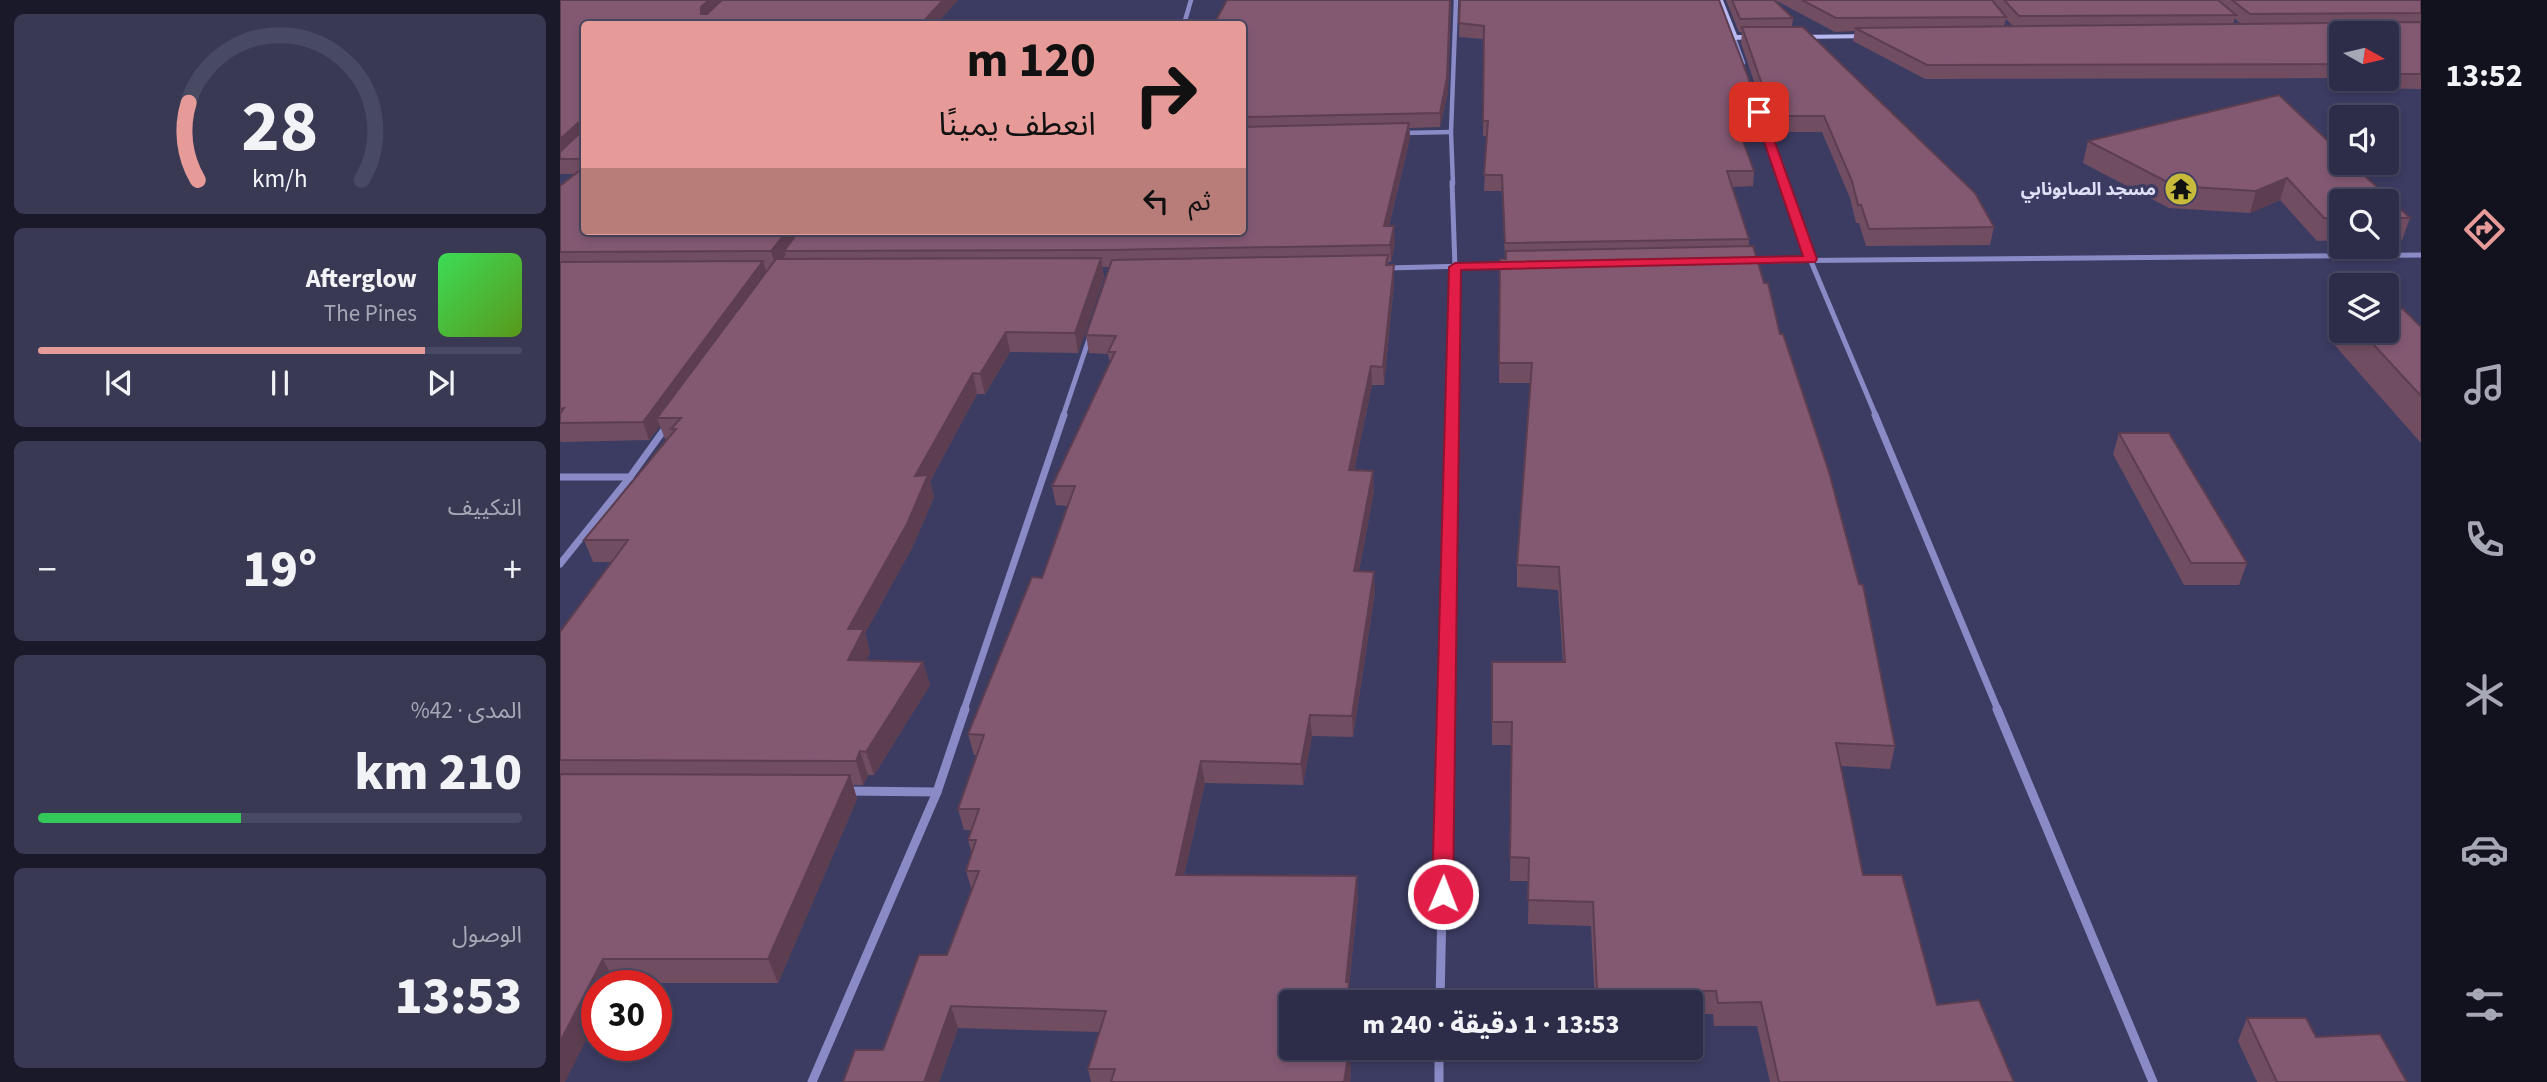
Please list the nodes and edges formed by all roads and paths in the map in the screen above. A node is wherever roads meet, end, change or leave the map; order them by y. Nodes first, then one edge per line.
1 (1191, 0) edge
2 (1456, 0) edge
3 (1719, 0) edge
4 (1185, 21) edge
5 (1881, 36) edge
6 (1774, 37) edge
7 (1787, 37) edge
8 (1734, 38) junction
9 (1747, 77) edge
10 (1756, 103) edge
11 (1451, 132) junction
12 (1395, 133) edge
13 (2421, 255) edge
14 (1810, 259) junction
15 (1742, 261) edge
16 (1510, 265) edge
17 (1455, 267) junction
18 (1373, 268) edge
19 (1094, 324) edge
20 (669, 423) edge
21 (560, 477) edge
22 (630, 477) junction
23 (560, 564) edge
24 (839, 791) edge
25 (937, 792) junction
26 (1440, 990) edge
27 (1439, 1060) edge
28 (812, 1082) edge
29 (1439, 1082) edge
30 (2153, 1082) edge

1 - 4 street
2 - 11 street
3 - 8 street
5 - 7 street
6 - 8 street
8 - 9 street
10 - 14 street
11 - 12 street
11 - 17 street
13 - 14 street
14 - 15 street
14 - 30 street
16 - 17 street
17 - 18 street
17 - 26 street
19 - 25 street
20 - 22 street
21 - 22 street
22 - 23 street
24 - 25 street
25 - 28 street
27 - 29 street

